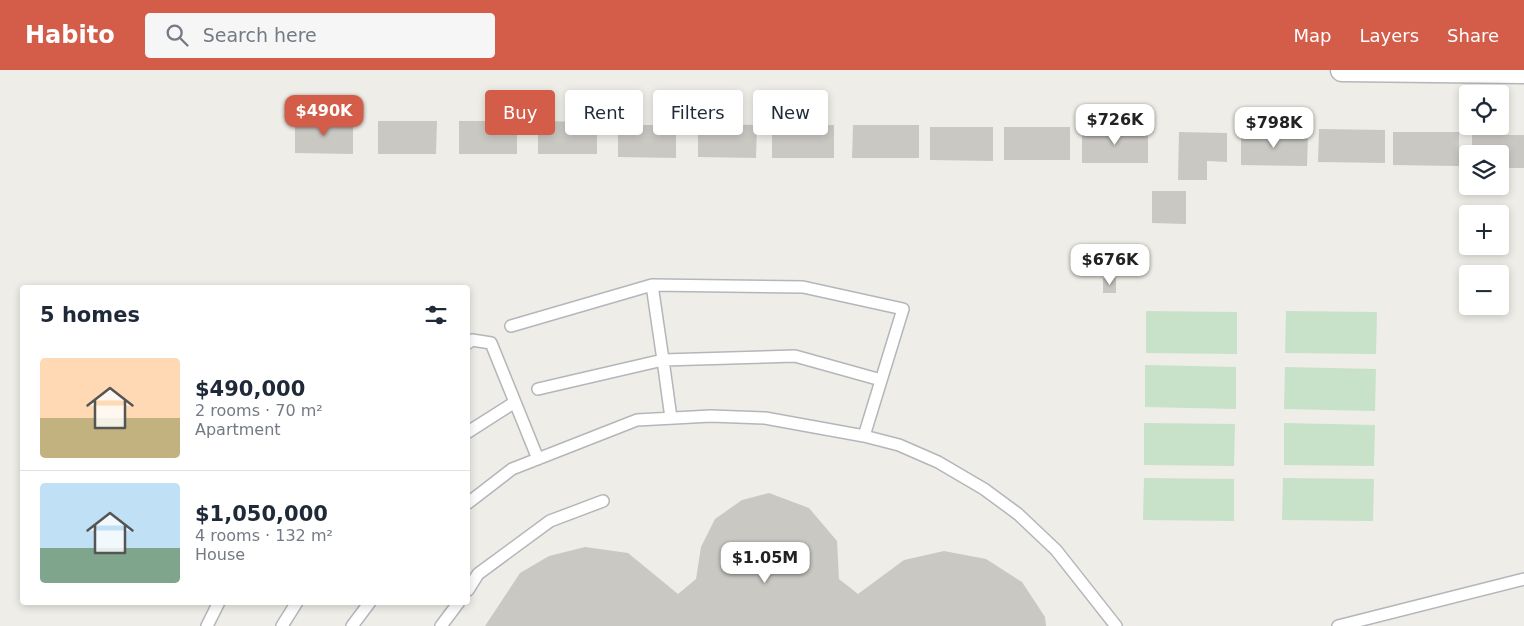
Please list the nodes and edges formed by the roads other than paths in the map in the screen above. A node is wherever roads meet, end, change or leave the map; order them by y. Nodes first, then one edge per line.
1 (1342, 70) edge
2 (1524, 72) edge
3 (652, 285) junction
4 (510, 326) dead end
5 (470, 342) edge
6 (663, 360) junction
7 (881, 380) junction
8 (538, 388) dead end
9 (515, 402) junction
10 (671, 418) junction
11 (470, 431) edge
12 (864, 436) junction
13 (538, 459) junction
14 (470, 501) edge
15 (603, 501) dead end
16 (1524, 579) edge
17 (470, 587) edge
18 (218, 605) edge
19 (295, 605) edge
20 (368, 605) edge
21 (457, 605) edge
22 (207, 626) edge
23 (282, 626) edge
24 (352, 626) edge
25 (441, 626) edge
26 (1116, 626) edge
27 (1338, 626) edge

1 - 2 street
3 - 4 lane
3 - 6 lane
3 - 7 lane
5 - 9 lane
6 - 7 lane
6 - 8 lane
6 - 10 lane
7 - 12 lane
9 - 11 lane
9 - 13 lane
10 - 12 lane
10 - 13 lane
12 - 26 lane
13 - 14 lane
15 - 17 lane
16 - 27 lane
18 - 22 lane
19 - 23 lane
20 - 24 lane
21 - 25 lane

